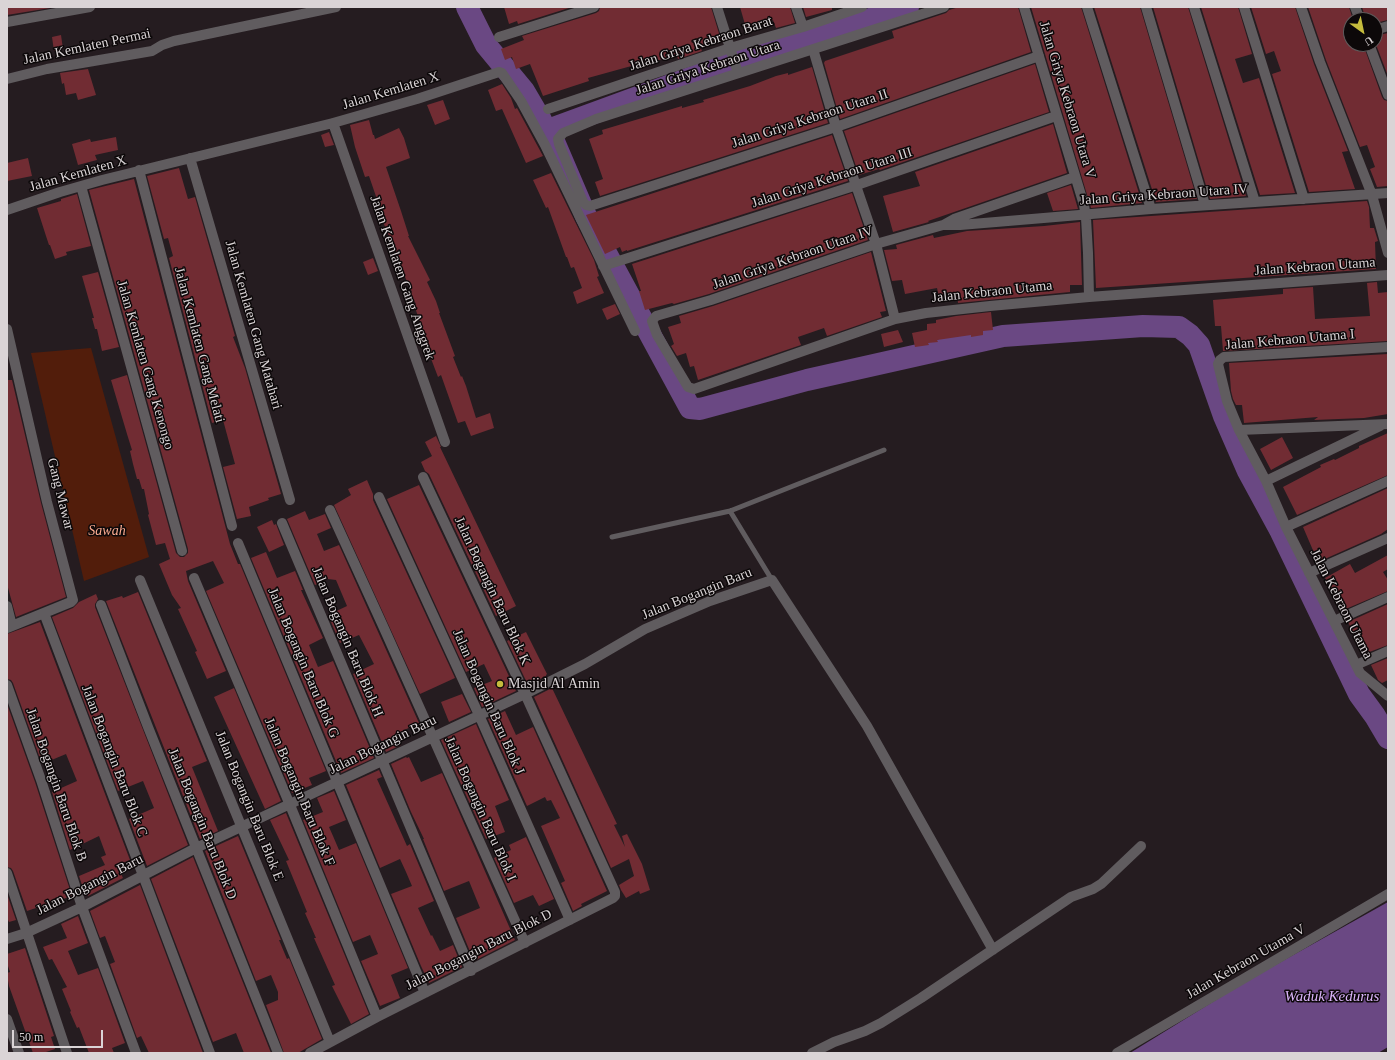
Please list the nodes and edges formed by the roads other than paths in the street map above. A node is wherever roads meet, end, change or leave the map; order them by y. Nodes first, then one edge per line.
1 (90, 7) edge
2 (336, 7) edge
3 (594, 7) edge
4 (716, 7) edge
5 (796, 7) edge
6 (862, 7) edge
7 (944, 7) edge
8 (1024, 7) edge
9 (1087, 7) edge
10 (1146, 7) edge
11 (1194, 7) edge
12 (1244, 7) edge
13 (1301, 7) edge
14 (7, 22) edge
15 (803, 27) junction
16 (499, 37) dead end
17 (813, 49) junction
18 (731, 51) junction
19 (1372, 52) edge
20 (1039, 56) junction
21 (738, 71) junction
22 (7, 79) edge
23 (1388, 95) edge
24 (548, 109) dead end
25 (1056, 116) junction
26 (333, 123) junction
27 (836, 127) junction
28 (190, 158) junction
29 (139, 170) junction
30 (1075, 177) junction
31 (857, 185) junction
32 (81, 186) junction
33 (1388, 193) edge
34 (1372, 194) junction
35 (1304, 199) junction
36 (1255, 202) junction
37 (1205, 205) junction
38 (590, 206) joint
39 (1151, 208) junction
40 (7, 210) edge
41 (1086, 214) junction
42 (943, 225) junction
43 (876, 244) junction
44 (1388, 253) edge
45 (603, 266) junction
46 (1388, 275) edge
47 (1088, 297) junction
48 (652, 319) joint
49 (895, 319) junction
50 (7, 329) edge
51 (635, 331) dead end
52 (1388, 347) edge
53 (1386, 424) edge
54 (1239, 430) junction
55 (445, 442) dead end
56 (884, 450) dead end
57 (423, 477) dead end
58 (1266, 481) junction
59 (1388, 482) edge
60 (379, 497) dead end
61 (290, 500) dead end
62 (330, 510) dead end
63 (730, 511) junction
64 (282, 524) dead end
65 (232, 526) dead end
66 (1286, 527) junction
67 (612, 537) dead end
68 (1388, 538) edge
69 (238, 543) dead end
70 (182, 551) dead end
71 (1309, 573) junction
72 (194, 578) dead end
73 (140, 580) dead end
74 (772, 580) junction
75 (1388, 597) edge
76 (102, 605) dead end
77 (7, 606) edge
78 (44, 614) junction
79 (1334, 621) junction
80 (10, 627) edge
81 (1388, 651) edge
82 (1356, 665) junction
83 (7, 685) edge
84 (525, 694) junction
85 (1388, 696) edge
86 (479, 715) junction
87 (432, 737) junction
88 (381, 761) junction
89 (338, 782) junction
90 (290, 805) junction
91 (243, 827) junction
92 (1141, 846) dead end
93 (196, 848) junction
94 (7, 873) edge
95 (143, 874) junction
96 (615, 892) joint
97 (1388, 894) edge
98 (82, 907) junction
99 (570, 920) junction
100 (26, 933) junction
101 (7, 939) edge
102 (525, 943) junction
103 (996, 948) junction
104 (470, 971) junction
105 (425, 993) junction
106 (377, 1017) junction
107 (7, 1019) edge
108 (330, 1042) junction
109 (19, 1053) edge
110 (67, 1053) edge
111 (136, 1053) edge
112 (210, 1053) edge
113 (278, 1053) edge
114 (310, 1053) edge
115 (812, 1053) edge
116 (1117, 1053) edge

1 - 14 street
2 - 22 street, Jalan Kemlaten Permai
3 - 16 street
4 - 18 street
5 - 15 street
6 - 15 street, Jalan Griya Kebraon Barat
7 - 17 street, Jalan Griya Kebraon Utara
8 - 20 street, Jalan Griya Kebraon Utara V
9 - 39 street
10 - 37 street
11 - 36 street
12 - 35 street
13 - 34 street
15 - 18 street, Jalan Griya Kebraon Barat
17 - 21 street, Jalan Griya Kebraon Utara
17 - 27 street
18 - 21 street
18 - 24 street, Jalan Griya Kebraon Barat
19 - 23 street
20 - 25 street, Jalan Griya Kebraon Utara V
20 - 27 street, Jalan Griya Kebraon Utara II
21 - 38 street, Jalan Griya Kebraon Utara
25 - 30 street, Jalan Griya Kebraon Utara V
25 - 31 street, Jalan Griya Kebraon Utara III
26 - 28 street, Jalan Kemlaten X
26 - 45 street, Jalan Kemlaten X
26 - 55 street, Jalan Kemlaten Gang Anggrek
27 - 31 street
27 - 38 street, Jalan Griya Kebraon Utara II
28 - 29 street, Jalan Kemlaten X
28 - 61 street, Jalan Kemlaten Gang Matahari
29 - 32 street, Jalan Kemlaten X
29 - 65 street, Jalan Kemlaten Gang Melati
30 - 41 street, Jalan Griya Kebraon Utara V
30 - 42 street, Jalan Griya Kebraon Utara IV
31 - 43 street
31 - 45 street, Jalan Griya Kebraon Utara III
32 - 40 street, Jalan Kemlaten X
32 - 70 street, Jalan Kemlaten Gang Kenongo
33 - 34 street, Jalan Griya Kebraon Utara IV
34 - 35 street, Jalan Griya Kebraon Utara IV
34 - 44 street
35 - 36 street, Jalan Griya Kebraon Utara IV
36 - 37 street, Jalan Griya Kebraon Utara IV
37 - 39 street, Jalan Griya Kebraon Utara IV
39 - 41 street, Jalan Griya Kebraon Utara IV
41 - 42 street, Jalan Griya Kebraon Utara IV
41 - 47 street, Jalan Griya Kebraon Utara V
42 - 43 street, Jalan Griya Kebraon Utara IV
43 - 48 street, Jalan Griya Kebraon Utara IV
43 - 49 street
45 - 51 street, Jalan Kemlaten X
46 - 47 street, Jalan Kebraon Utama
47 - 49 street, Jalan Kebraon Utama
48 - 49 street, Jalan Kebraon Utama
50 - 78 street, Gang Mawar
52 - 54 street, Jalan Kebraon Utama I
53 - 54 street
53 - 58 street
54 - 58 street, Jalan Kebraon Utama
56 - 63 lane
57 - 84 street, Jalan Bogangin Baru Blok K
58 - 66 street, Jalan Kebraon Utama
59 - 66 street
60 - 86 street, Jalan Bogangin Baru Blok J
62 - 87 street, Jalan Bogangin Baru Blok I
63 - 67 lane
63 - 74 lane
64 - 88 street, Jalan Bogangin Baru Blok H
66 - 71 street, Jalan Kebraon Utama
68 - 71 street
69 - 89 street, Jalan Bogangin Baru Blok G
71 - 79 street, Jalan Kebraon Utama
72 - 90 street, Jalan Bogangin Baru Blok F
73 - 91 street, Jalan Bogangin Baru Blok E
74 - 84 street, Jalan Bogangin Baru
74 - 103 street
75 - 79 street
76 - 93 street, Jalan Bogangin Baru Blok D
77 - 80 street
78 - 80 street, Gang Mawar
78 - 95 street, Jalan Bogangin Baru Blok C
79 - 82 street, Jalan Kebraon Utama
81 - 82 street
82 - 85 street, Jalan Kebraon Utama
83 - 98 street, Jalan Bogangin Baru Blok B
84 - 86 street, Jalan Bogangin Baru
84 - 96 street, Jalan Bogangin Baru Blok K
86 - 87 street, Jalan Bogangin Baru
86 - 99 street, Jalan Bogangin Baru Blok J
87 - 88 street, Jalan Bogangin Baru
87 - 102 street, Jalan Bogangin Baru Blok I
88 - 89 street, Jalan Bogangin Baru
88 - 104 street, Jalan Bogangin Baru Blok H
89 - 90 street, Jalan Bogangin Baru
89 - 105 street, Jalan Bogangin Baru Blok G
90 - 91 street, Jalan Bogangin Baru
90 - 106 street, Jalan Bogangin Baru Blok F
91 - 93 street, Jalan Bogangin Baru
91 - 108 street, Jalan Bogangin Baru Blok E
92 - 103 street
93 - 95 street, Jalan Bogangin Baru
93 - 113 street, Jalan Bogangin Baru Blok D
94 - 100 street
95 - 98 street, Jalan Bogangin Baru
95 - 112 street, Jalan Bogangin Baru Blok C
96 - 99 street, Jalan Bogangin Baru Blok D
97 - 116 street, Jalan Kebraon Utama V
98 - 100 street, Jalan Bogangin Baru
98 - 111 street, Jalan Bogangin Baru Blok B
99 - 102 street, Jalan Bogangin Baru Blok D
100 - 101 street, Jalan Bogangin Baru
100 - 110 street
102 - 104 street, Jalan Bogangin Baru Blok D
103 - 115 street
104 - 105 street, Jalan Bogangin Baru Blok D
105 - 106 street, Jalan Bogangin Baru Blok D
106 - 108 street, Jalan Bogangin Baru Blok D
107 - 109 street
108 - 114 street, Jalan Bogangin Baru Blok D

